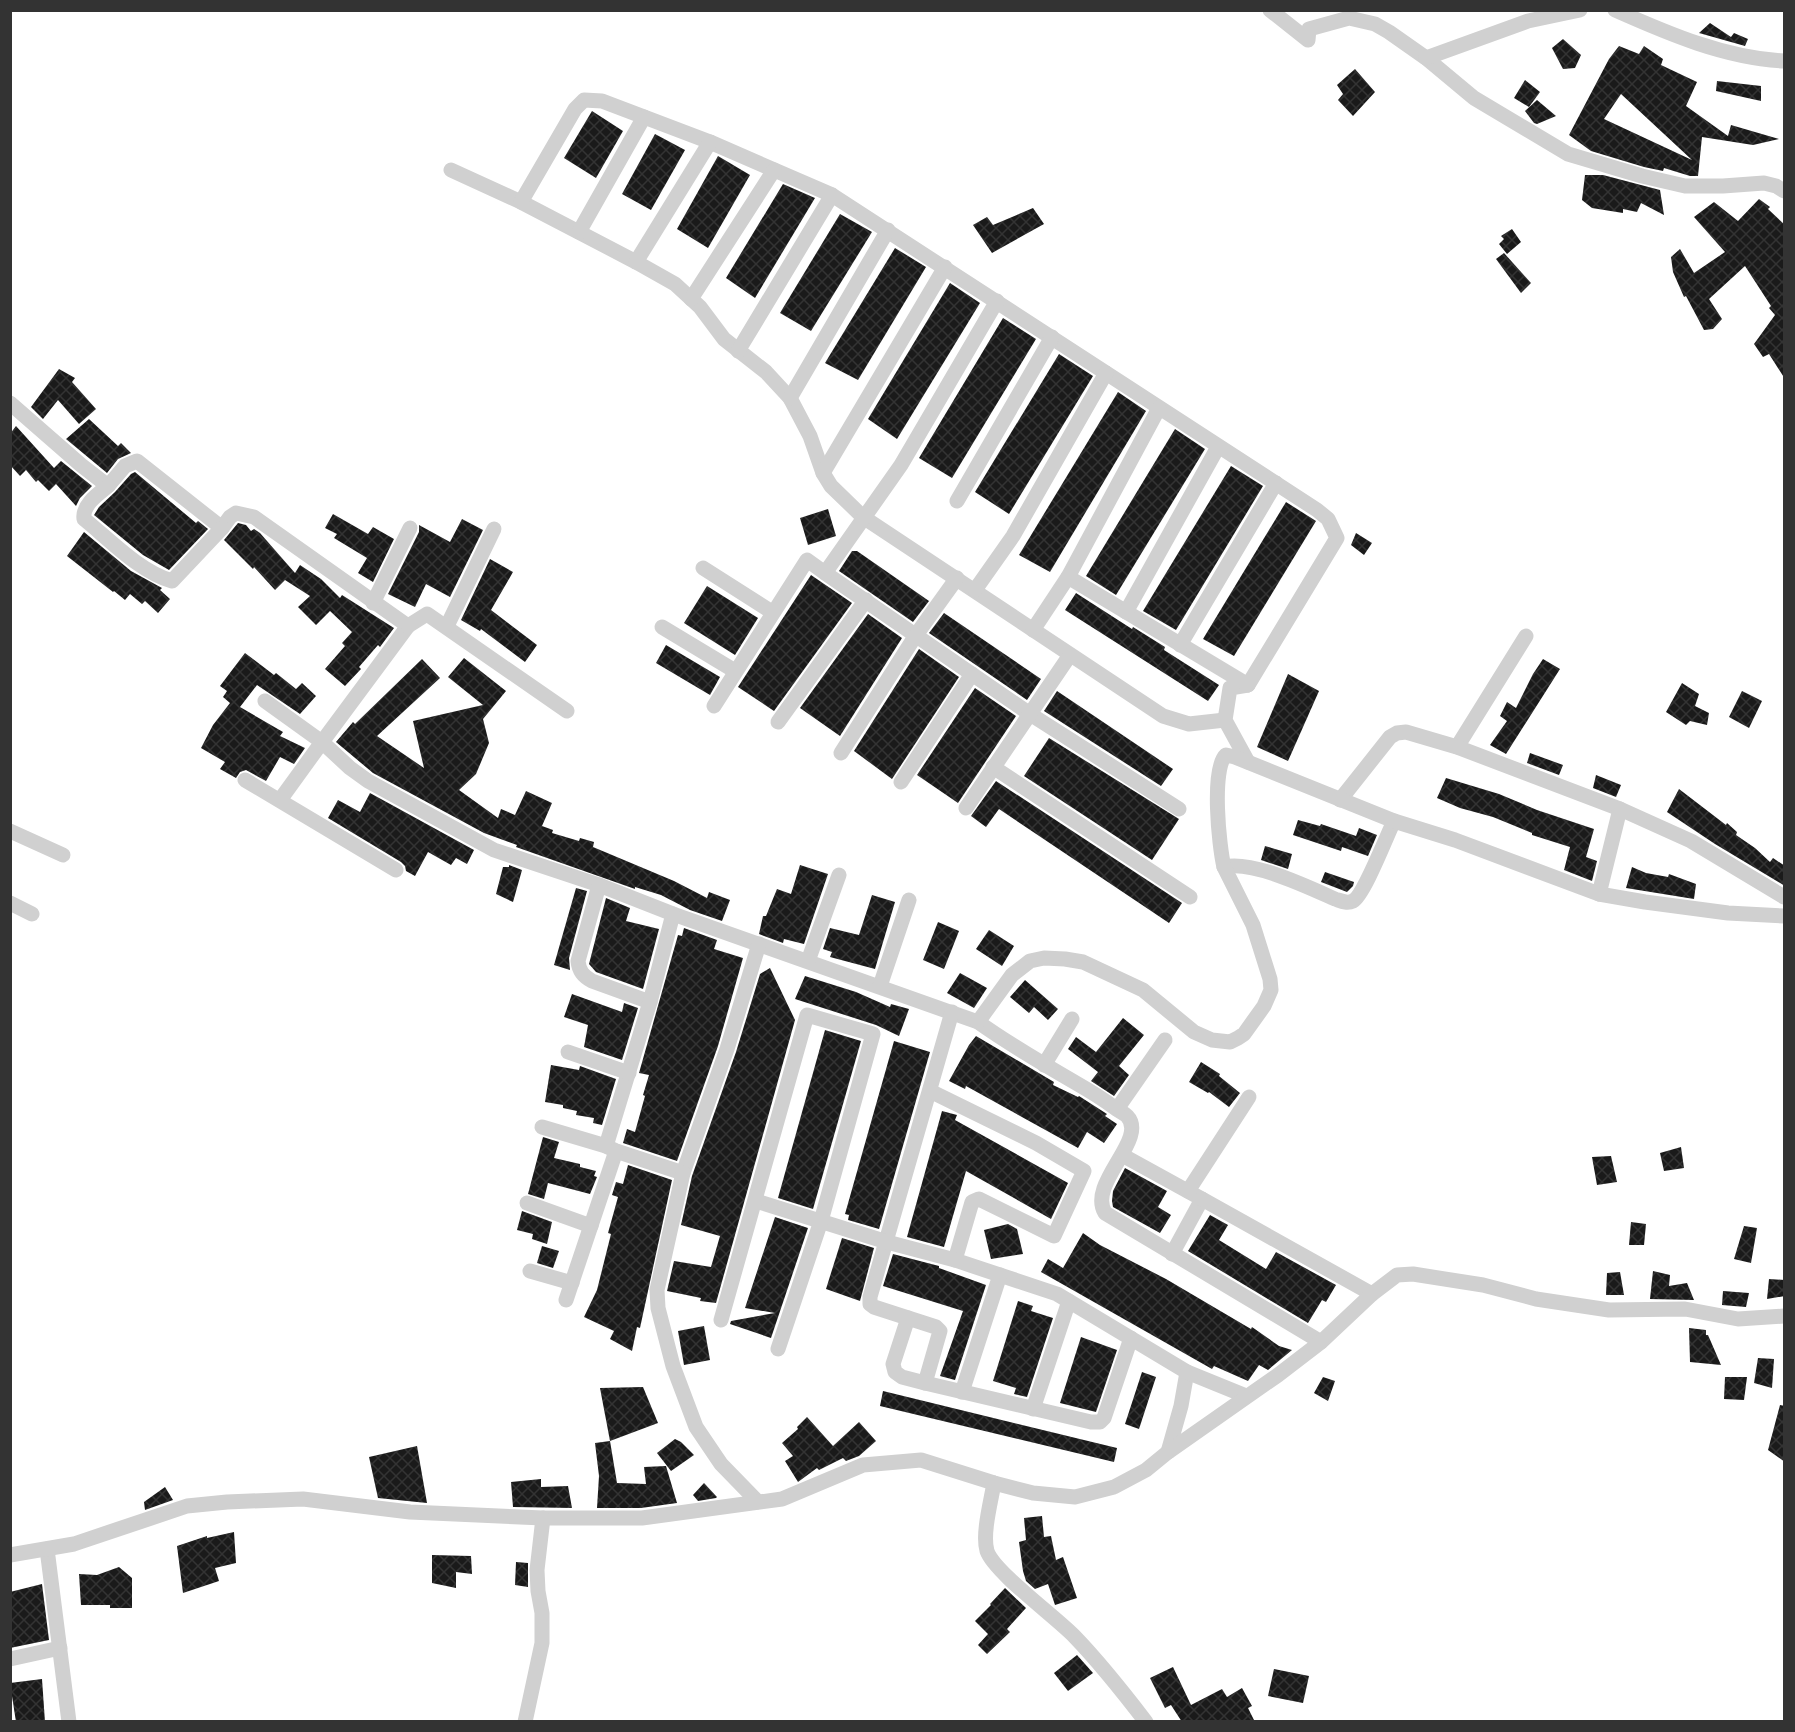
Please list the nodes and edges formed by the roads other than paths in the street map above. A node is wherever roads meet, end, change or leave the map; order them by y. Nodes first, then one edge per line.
1 (1270, 10) edge
2 (1580, 10) edge
3 (1615, 10) edge
4 (1426, 58) junction
5 (1785, 61) edge
6 (644, 117) junction
7 (710, 142) junction
8 (451, 170) dead end
9 (774, 170) junction
10 (1785, 192) edge
11 (832, 195) junction
12 (521, 201) junction
13 (888, 230) junction
14 (579, 232) junction
15 (636, 262) junction
16 (945, 267) junction
17 (691, 299) junction
18 (997, 301) junction
19 (1052, 337) junction
20 (738, 351) junction
21 (1106, 373) junction
22 (790, 398) junction
23 (10, 403) edge
24 (1159, 408) junction
25 (1218, 447) junction
26 (823, 473) junction
27 (1276, 483) junction
28 (108, 486) junction
29 (957, 501) dead end
30 (863, 517) junction
31 (222, 528) junction
32 (410, 528) dead end
33 (494, 529) dead end
34 (703, 568) dead end
35 (825, 573) junction
36 (1068, 577) junction
37 (957, 578) junction
38 (975, 590) junction
39 (866, 600) junction
40 (373, 603) junction
41 (772, 612) junction
42 (1126, 612) junction
43 (408, 626) junction
44 (447, 627) junction
45 (662, 627) dead end
46 (1034, 630) junction
47 (916, 635) junction
48 (1526, 636) dead end
49 (1180, 645) junction
50 (1070, 655) junction
51 (735, 671) junction
52 (972, 674) junction
53 (1248, 685) junction
54 (265, 701) dead end
55 (714, 706) dead end
56 (567, 711) dead end
57 (1030, 714) junction
58 (1225, 720) junction
59 (778, 722) dead end
60 (322, 742) junction
61 (1457, 747) junction
62 (841, 753) dead end
63 (1248, 762) junction
64 (993, 767) junction
65 (245, 780) dead end
66 (901, 782) dead end
67 (280, 800) junction
68 (1340, 800) junction
69 (966, 808) dead end
70 (1620, 808) junction
71 (1179, 809) dead end
72 (1394, 821) junction
73 (10, 831) edge
74 (63, 855) dead end
75 (1224, 867) junction
76 (396, 870) dead end
77 (839, 875) dead end
78 (599, 885) junction
79 (1599, 894) junction
80 (1190, 897) dead end
81 (1785, 897) edge
82 (909, 900) dead end
83 (10, 903) edge
84 (32, 914) dead end
85 (673, 914) junction
86 (1785, 916) edge
87 (759, 944) junction
88 (808, 961) junction
89 (880, 986) junction
90 (650, 1002) junction
91 (952, 1012) junction
92 (1072, 1019) dead end
93 (978, 1022) junction
94 (1165, 1040) dead end
95 (568, 1052) dead end
96 (1044, 1065) junction
97 (629, 1073) junction
98 (930, 1091) junction
99 (1249, 1097) dead end
100 (1117, 1109) junction
101 (542, 1126) dead end
102 (611, 1149) junction
103 (1122, 1155) junction
104 (683, 1173) junction
105 (1188, 1191) junction
106 (1202, 1199) junction
107 (756, 1201) junction
108 (527, 1203) dead end
109 (821, 1221) junction
110 (591, 1226) junction
111 (887, 1242) junction
112 (1172, 1254) junction
113 (956, 1260) junction
114 (530, 1271) dead end
115 (1000, 1275) junction
116 (572, 1283) junction
117 (1372, 1294) junction
118 (566, 1300) dead end
119 (1069, 1301) junction
120 (1785, 1316) edge
121 (908, 1318) junction
122 (722, 1320) dead end
123 (1131, 1338) junction
124 (1321, 1342) junction
125 (778, 1349) dead end
126 (1187, 1372) junction
127 (925, 1383) junction
128 (962, 1392) junction
129 (1246, 1396) junction
130 (1033, 1409) junction
131 (1168, 1452) junction
132 (994, 1483) junction
133 (758, 1502) junction
134 (543, 1518) junction
135 (47, 1549) junction
136 (10, 1555) edge
137 (60, 1648) junction
138 (10, 1659) edge
139 (69, 1722) edge
140 (525, 1722) edge
141 (1146, 1722) edge

1 - 4 street
2 - 4 street
3 - 5 street
4 - 10 street
6 - 7 street
6 - 12 street
6 - 14 street
7 - 9 street
7 - 15 street
8 - 12 street
9 - 11 street
9 - 17 street
11 - 13 street
11 - 20 street
12 - 14 street
13 - 16 street
13 - 22 street
14 - 15 street
15 - 17 street
16 - 18 street
16 - 26 street
17 - 20 street
18 - 19 street
18 - 30 street
19 - 21 street
19 - 29 street
20 - 22 street
21 - 24 street
21 - 38 street
22 - 26 street
23 - 28 street
24 - 25 street
24 - 36 street
25 - 27 street
25 - 42 street
26 - 30 street
27 - 49 street
27 - 53 street
28 - 31 street
28 - 31 street
30 - 35 street
30 - 37 street
31 - 40 street
32 - 40 street
33 - 44 street
34 - 41 street
35 - 39 street
35 - 41 street
36 - 42 street
36 - 46 street
37 - 38 street
37 - 47 street
38 - 46 street
39 - 47 street
39 - 59 street
40 - 43 street
41 - 51 street
42 - 49 street
43 - 44 street
43 - 60 street
44 - 56 street
45 - 51 street
46 - 50 street
47 - 52 street
47 - 62 street
48 - 61 street
49 - 53 street
50 - 57 street
50 - 58 street
51 - 55 street
52 - 57 street
52 - 66 street
53 - 58 street
54 - 60 street
57 - 64 street
57 - 71 street
58 - 63 street
60 - 67 street
60 - 78 street
61 - 68 street
61 - 70 street
63 - 68 street
63 - 75 street
64 - 69 street
64 - 80 street
65 - 67 street
67 - 76 street
68 - 72 street
70 - 79 street
70 - 81 street
72 - 75 street
72 - 79 street
73 - 74 street
75 - 93 street
77 - 88 street
78 - 85 street
78 - 90 street
79 - 86 street
82 - 89 street
83 - 84 street
85 - 87 street
85 - 90 street
87 - 88 street
87 - 104 street
88 - 89 street
89 - 91 street
90 - 97 street
91 - 93 street
91 - 98 street
92 - 96 street
93 - 96 street
94 - 100 street
95 - 97 street
96 - 100 street
97 - 102 street
98 - 111 street
98 - 113 street
99 - 105 street
100 - 103 street
101 - 102 street
102 - 104 street
102 - 110 street
103 - 105 street
103 - 112 street
104 - 133 street
105 - 106 street
106 - 112 street
106 - 117 street
107 - 109 street
107 - 109 street
107 - 122 street
108 - 110 street
109 - 111 street
109 - 125 street
110 - 116 street
111 - 113 street
111 - 121 street
112 - 124 street
113 - 115 street
114 - 116 street
115 - 119 street
115 - 128 street
116 - 118 street
117 - 120 street
117 - 124 street
119 - 123 street
119 - 130 street
121 - 127 street
121 - 127 street
123 - 126 street
123 - 130 street
124 - 129 street
126 - 129 street
126 - 131 street
127 - 128 street
128 - 130 street
129 - 131 street
131 - 132 street
132 - 133 street
132 - 141 street
133 - 134 street
134 - 135 street
134 - 140 street
135 - 136 street
135 - 137 street
137 - 138 street
137 - 139 street

